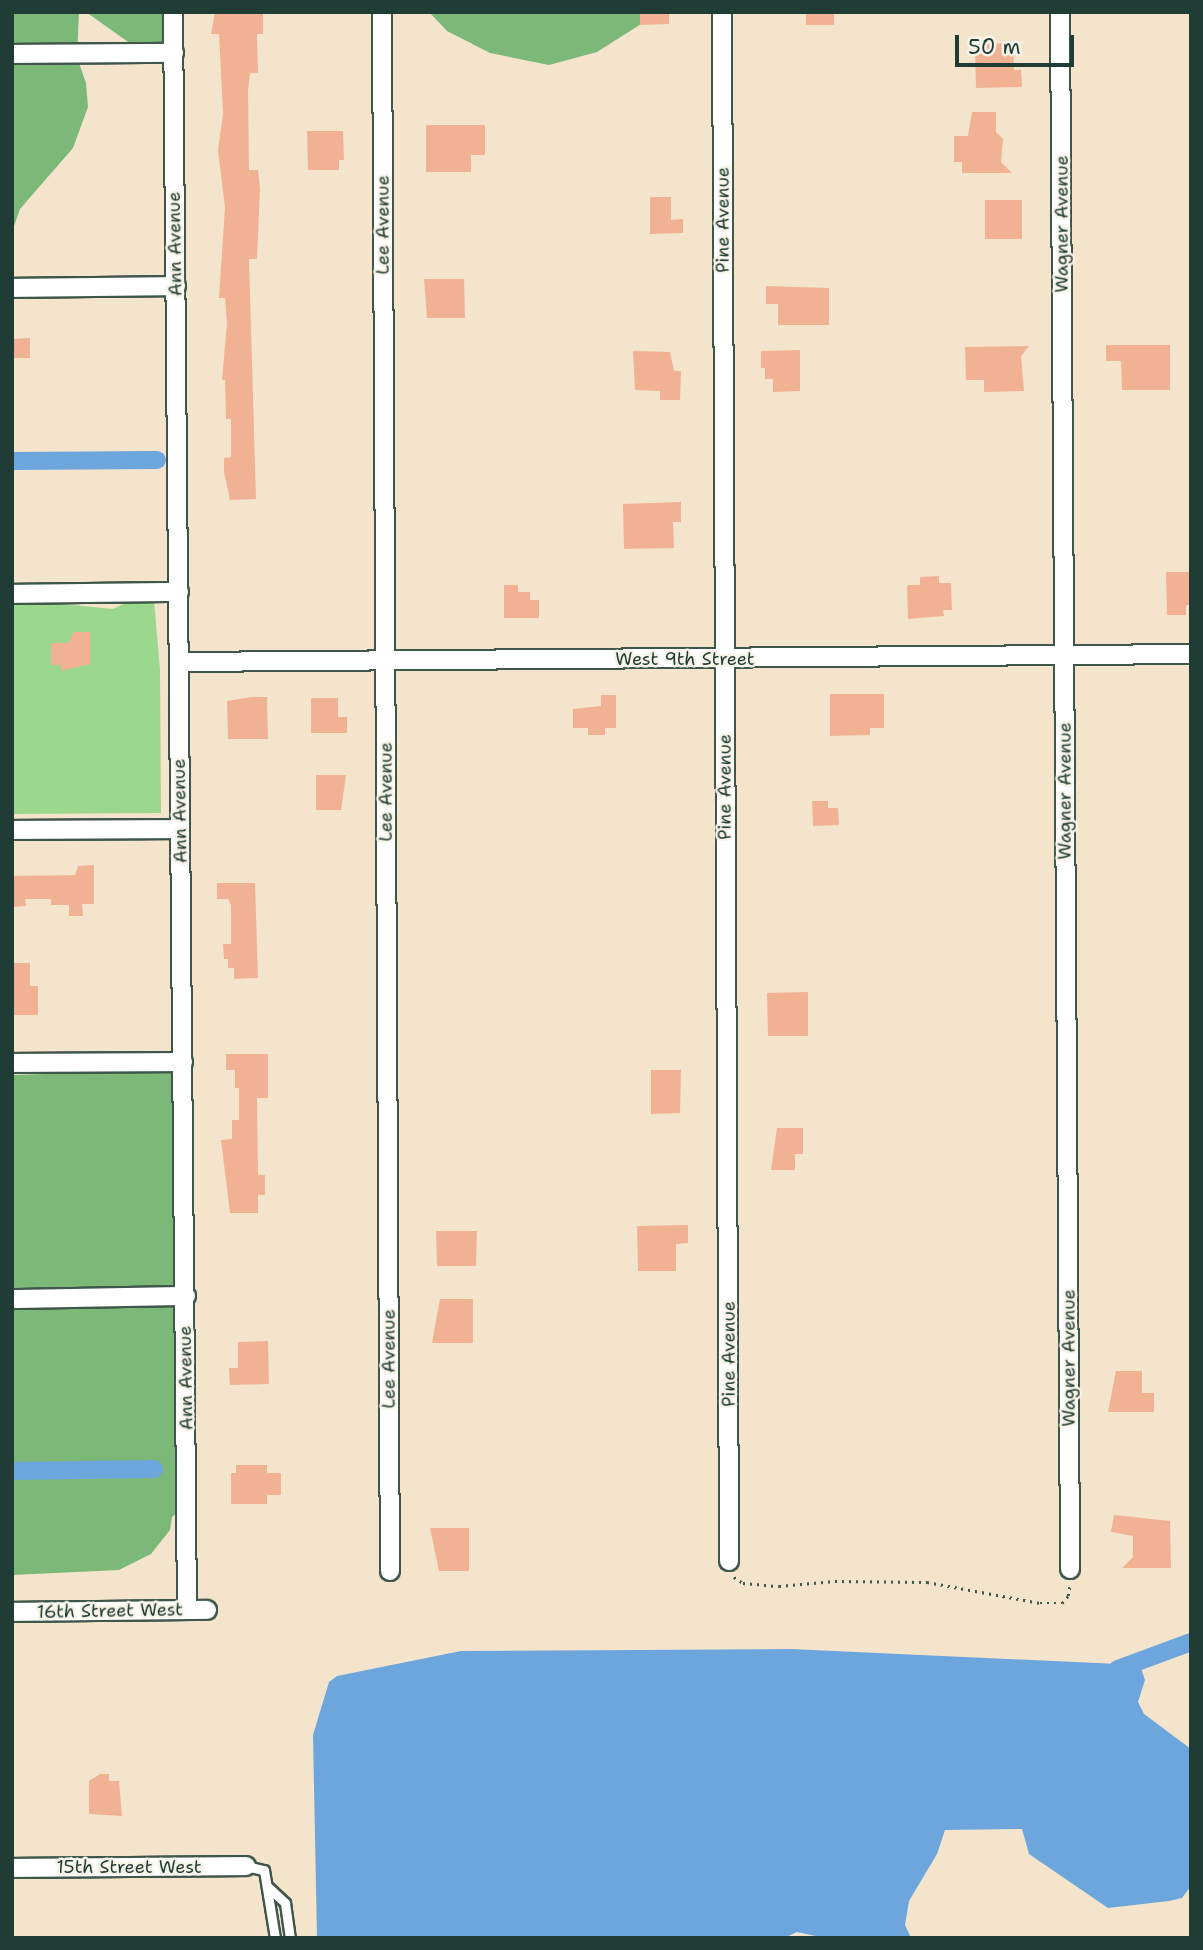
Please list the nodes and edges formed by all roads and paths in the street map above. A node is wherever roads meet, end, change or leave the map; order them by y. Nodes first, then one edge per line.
1 (173, 12) edge
2 (382, 12) edge
3 (722, 12) edge
4 (1060, 12) edge
5 (174, 53) junction
6 (12, 54) edge
7 (176, 286) junction
8 (12, 288) edge
9 (179, 593) junction
10 (12, 594) edge
11 (1191, 653) edge
12 (1065, 655) junction
13 (724, 658) junction
14 (179, 662) junction
15 (385, 662) junction
16 (180, 829) junction
17 (12, 830) edge
18 (183, 1062) junction
19 (12, 1063) edge
20 (186, 1296) junction
21 (12, 1299) edge
22 (729, 1561) joint
23 (1070, 1569) joint
24 (390, 1571) dead end
25 (187, 1610) junction
26 (207, 1610) dead end
27 (12, 1612) edge
28 (246, 1866) joint
29 (12, 1868) edge
30 (267, 1886) junction
31 (275, 1938) edge
32 (290, 1938) edge

1 - 5 street, Ann Avenue
2 - 15 street, Lee Avenue
3 - 13 street, Pine Avenue
4 - 12 street, Wagner Avenue
5 - 6 street
5 - 7 street, Ann Avenue
7 - 8 street
7 - 9 street, Ann Avenue
9 - 10 street
9 - 14 street, Ann Avenue
11 - 12 street, West 9th Street
12 - 13 street, West 9th Street
12 - 23 street, Wagner Avenue
13 - 15 street, West 9th Street
13 - 22 street, Pine Avenue
14 - 15 street, West 9th Street
14 - 16 street, Ann Avenue
15 - 24 street, Lee Avenue
16 - 17 street
16 - 18 street, Ann Avenue
18 - 19 street
18 - 20 street, Ann Avenue
20 - 21 street
20 - 25 street, Ann Avenue
22 - 23 path
25 - 26 street, 16th Street West
25 - 27 street, 16th Street West
28 - 29 street, 15th Street West
28 - 30 lane
30 - 31 lane
30 - 32 lane

